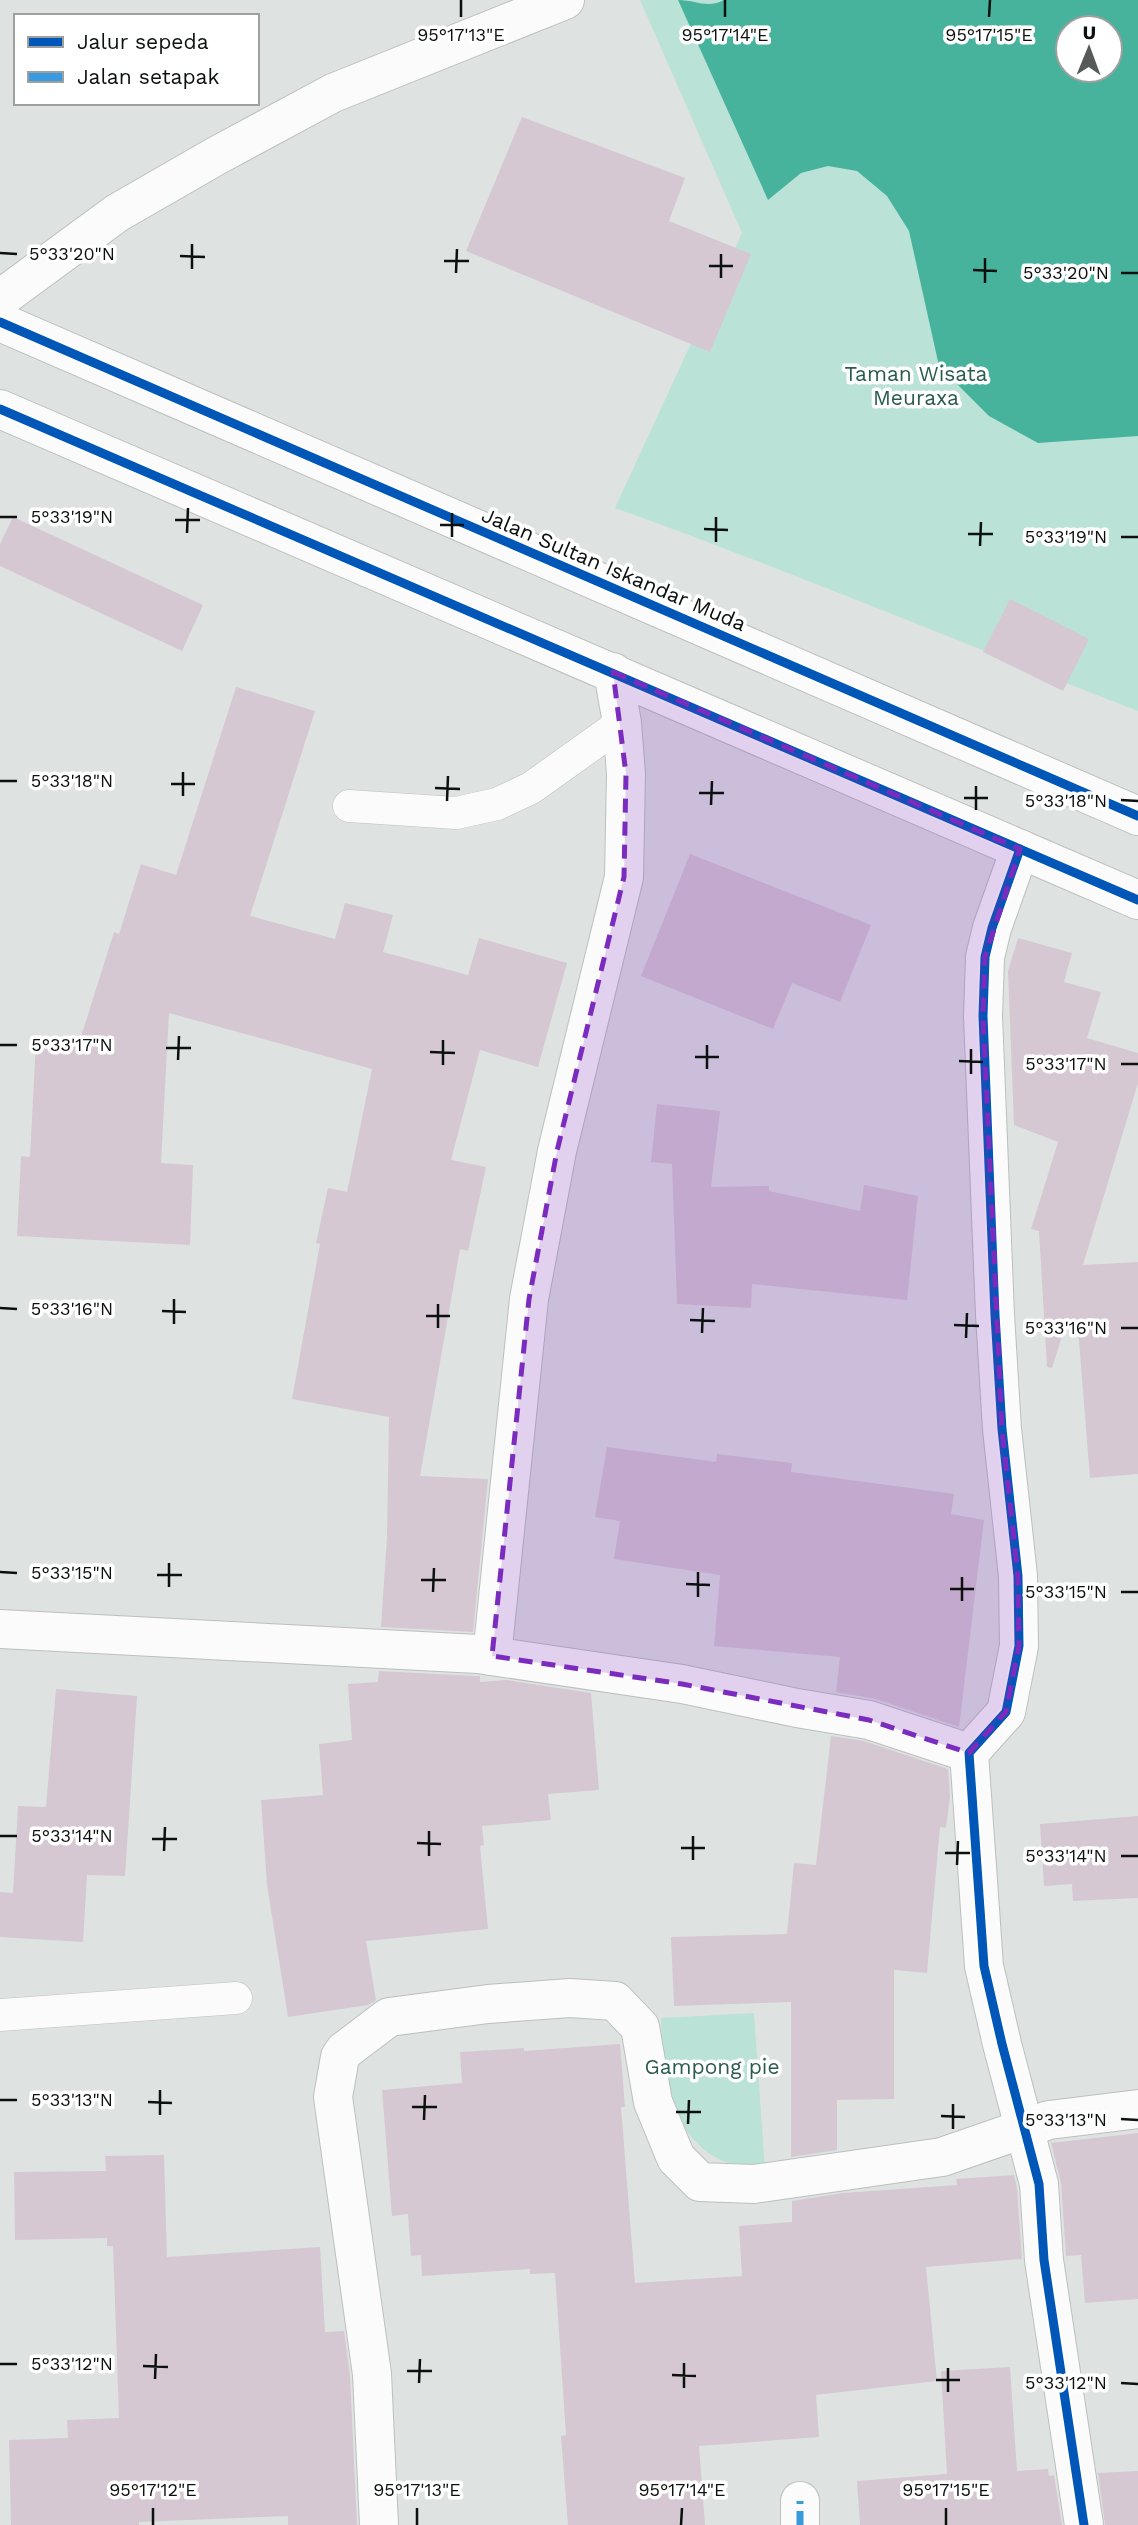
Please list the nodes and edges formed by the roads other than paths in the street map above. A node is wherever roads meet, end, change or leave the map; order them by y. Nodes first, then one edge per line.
1 (565, 0) edge
2 (0, 299) edge
3 (0, 322) edge
4 (0, 409) edge
5 (613, 672) junction
6 (622, 723) junction
7 (349, 806) dead end
8 (1138, 816) edge
9 (1020, 849) junction
10 (1138, 900) edge
11 (0, 1629) edge
12 (492, 1657) junction
13 (969, 1753) junction
14 (236, 1998) dead end
15 (0, 2015) edge
16 (1138, 2109) edge
17 (1024, 2128) junction
18 (379, 2525) edge
19 (1084, 2525) edge

1 - 2 main road
3 - 8 main road, Jalan Sultan Iskandar Muda
4 - 5 main road
5 - 6 main road
5 - 9 main road
6 - 7 lane
6 - 12 main road
9 - 10 main road
9 - 13 main road
11 - 12 main road
12 - 13 main road
13 - 17 main road
14 - 15 lane
16 - 17 main road
17 - 18 main road
17 - 19 main road

